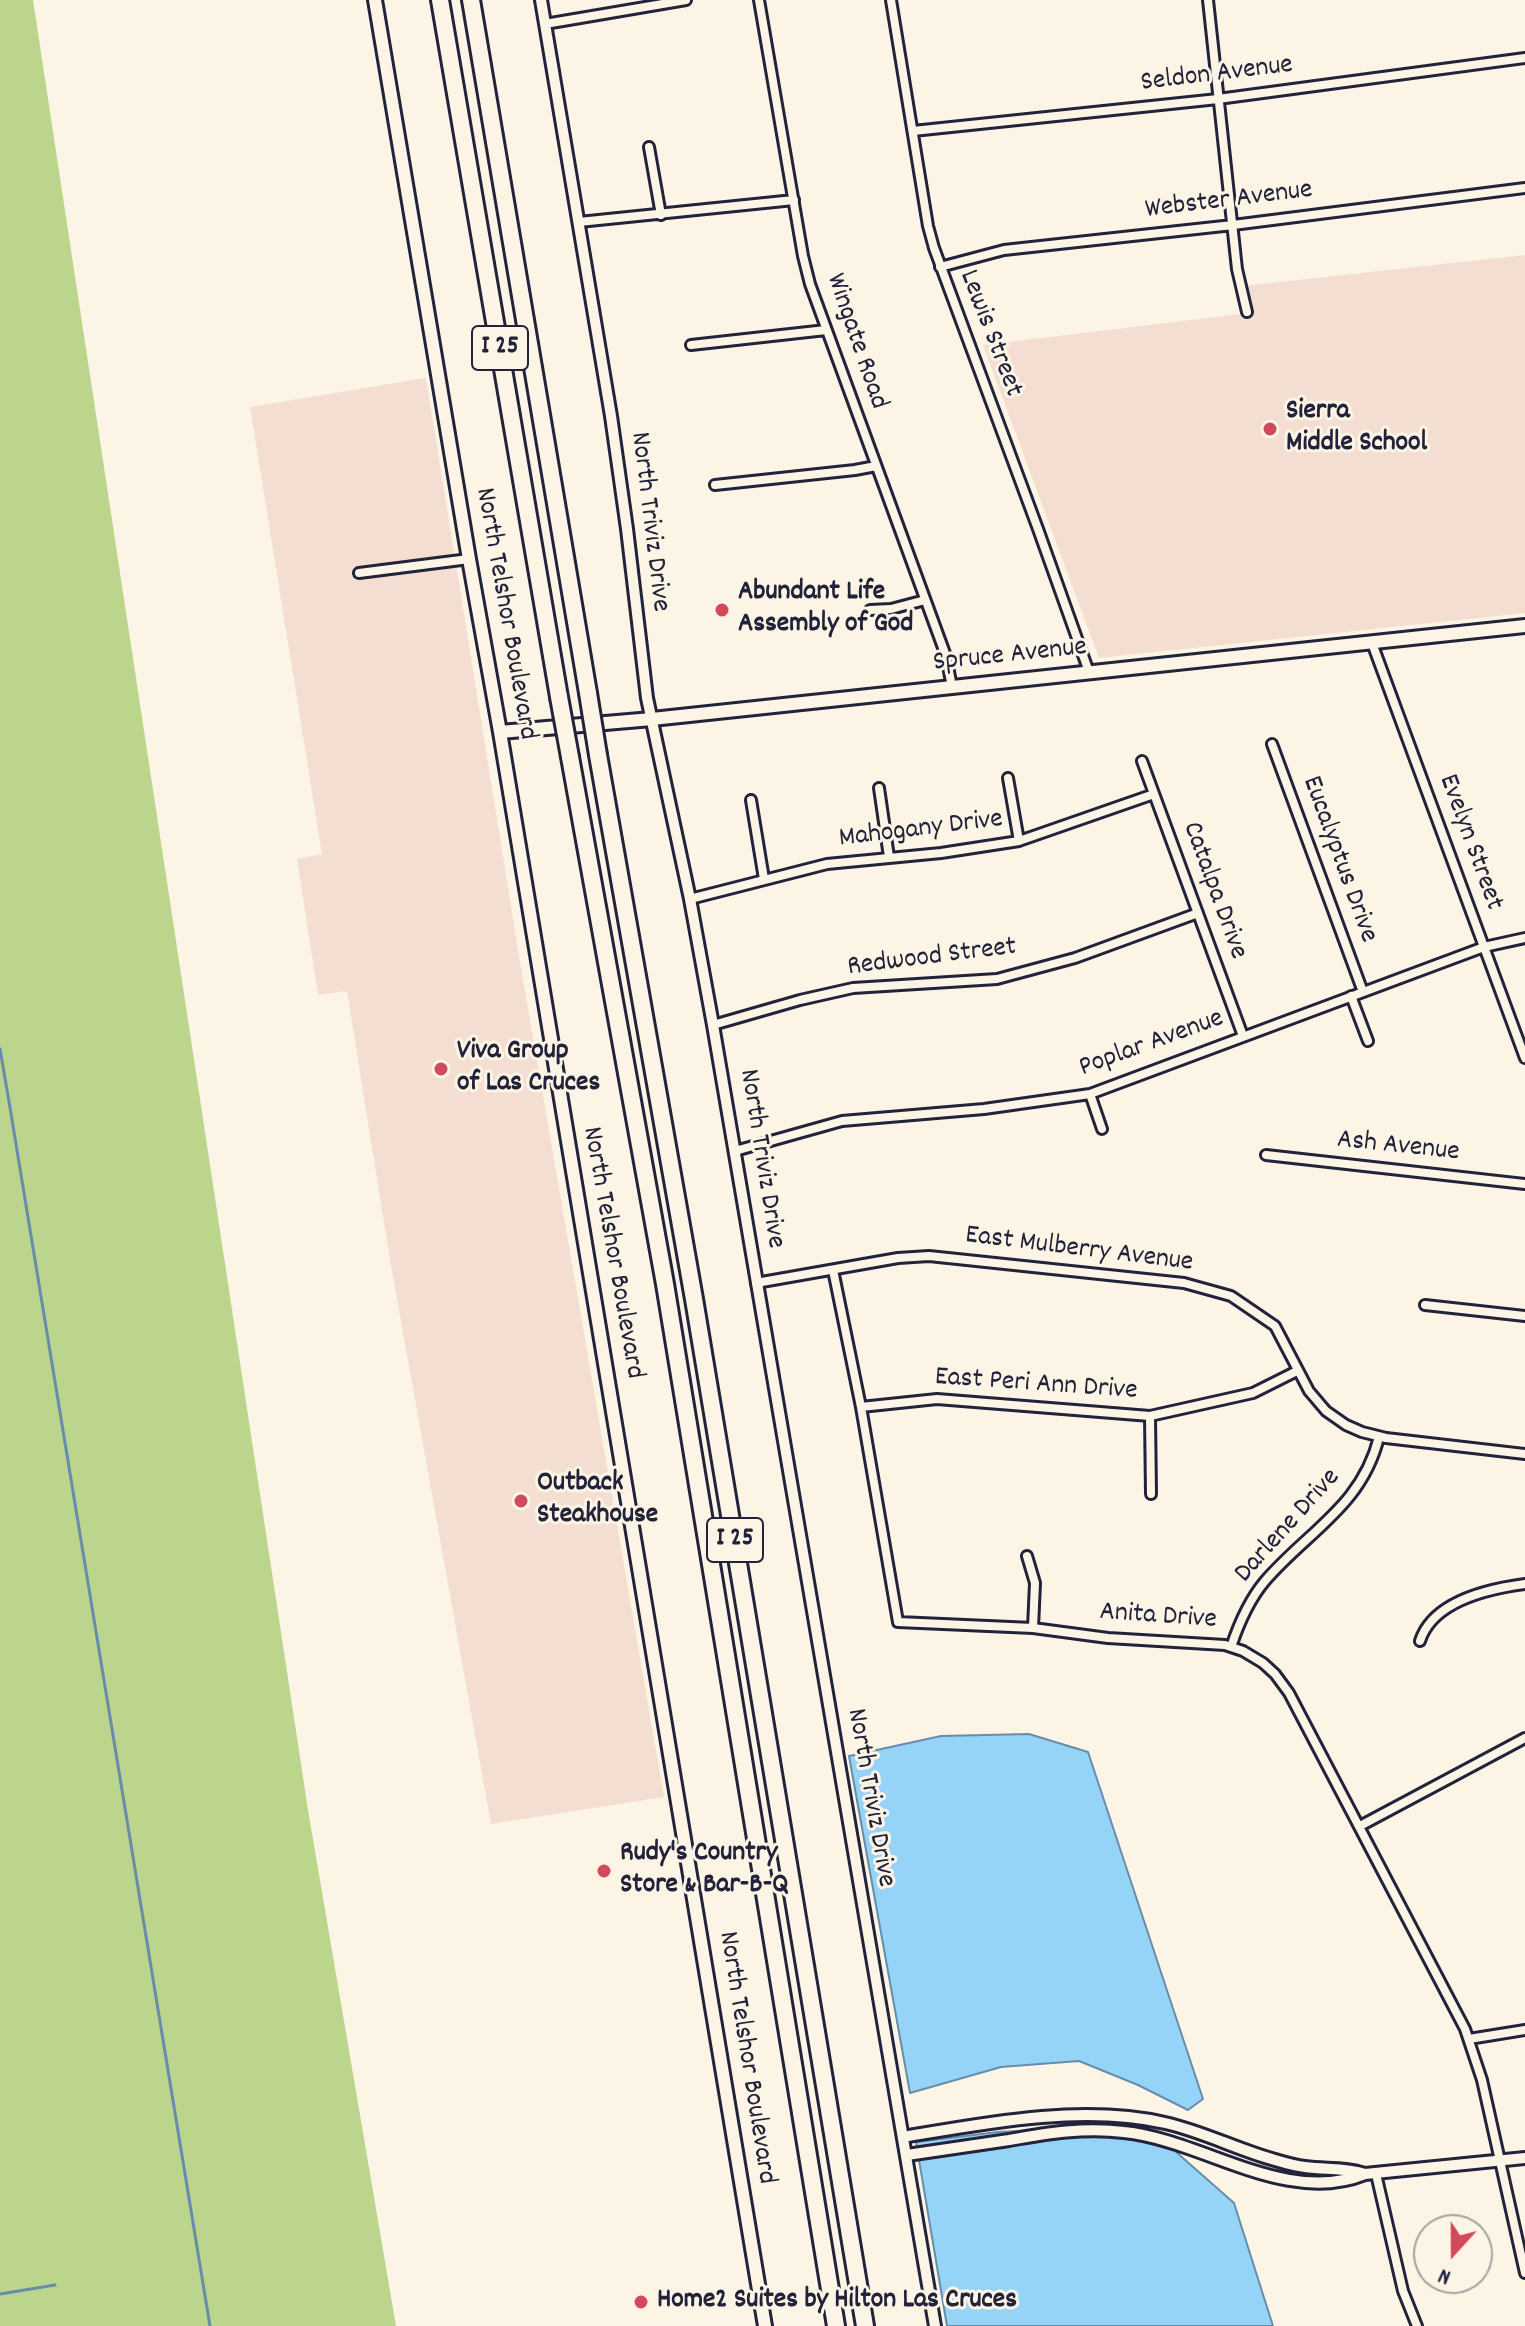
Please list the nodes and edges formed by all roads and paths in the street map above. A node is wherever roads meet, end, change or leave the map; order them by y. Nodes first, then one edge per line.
1 (375, 0) edge
2 (440, 0) edge
3 (471, 0) edge
4 (541, 0) edge
5 (686, 0) edge
6 (759, 0) edge
7 (891, 0) edge
8 (1208, 0) edge
9 (545, 24) junction
10 (1525, 58) edge
11 (1218, 99) junction
12 (913, 131) junction
13 (649, 147) dead end
14 (1525, 188) edge
15 (794, 200) junction
16 (661, 215) junction
17 (579, 222) junction
18 (1233, 225) junction
19 (940, 267) junction
20 (1247, 312) dead end
21 (826, 330) junction
22 (691, 345) dead end
23 (876, 466) junction
24 (715, 485) dead end
25 (469, 559) junction
26 (359, 573) dead end
27 (925, 600) junction
28 (870, 610) dead end
29 (1525, 626) edge
30 (1372, 643) junction
31 (1089, 672) junction
32 (952, 687) junction
33 (652, 719) junction
34 (500, 732) junction
35 (1272, 744) dead end
36 (1142, 761) dead end
37 (1008, 778) dead end
38 (879, 788) dead end
39 (1154, 794) junction
40 (751, 800) dead end
41 (1019, 841) junction
42 (889, 857) junction
43 (764, 879) junction
44 (690, 899) junction
45 (1198, 913) junction
46 (1525, 938) edge
47 (1484, 947) junction
48 (1363, 992) junction
49 (1351, 996) junction
50 (713, 1025) junction
51 (1243, 1036) junction
52 (1368, 1041) dead end
53 (1525, 1058) edge
54 (1090, 1094) junction
55 (1102, 1129) dead end
56 (735, 1151) junction
57 (1266, 1155) dead end
58 (1525, 1184) edge
59 (833, 1270) junction
60 (756, 1283) junction
61 (1425, 1305) dead end
62 (1525, 1316) edge
63 (1297, 1371) junction
64 (861, 1407) junction
65 (1150, 1416) junction
66 (1379, 1437) junction
67 (1525, 1454) edge
68 (1151, 1494) dead end
69 (1027, 1556) dead end
70 (1525, 1584) edge
71 (1033, 1628) junction
72 (1420, 1641) dead end
73 (1231, 1647) junction
74 (1525, 1738) edge
75 (1360, 1826) junction
76 (1525, 2030) edge
77 (1469, 2039) junction
78 (903, 2137) junction
79 (907, 2155) junction
80 (1525, 2158) edge
81 (1500, 2160) junction
82 (1371, 2174) junction
83 (1525, 2273) edge
84 (765, 2326) edge
85 (836, 2326) edge
86 (865, 2326) edge
87 (935, 2326) edge
88 (1417, 2326) edge

1 - 25 main road, North Telshor Boulevard
2 - 85 highway, I 25, bridge
3 - 86 highway, I 25, bridge
4 - 9 street, North Triviz Drive
5 - 9 street
6 - 15 street, Wingate Road
7 - 12 street, Lewis Street
8 - 11 street
9 - 17 street, North Triviz Drive
10 - 11 street, Seldon Avenue
11 - 12 street, Seldon Avenue
11 - 18 street
12 - 19 street, Lewis Street
13 - 16 street
14 - 18 street, Webster Avenue
15 - 16 street
15 - 21 street, Wingate Road
16 - 17 street
17 - 33 street, North Triviz Drive
18 - 19 street, Webster Avenue
18 - 20 street
19 - 31 street, Lewis Street
21 - 22 street
21 - 23 street, Wingate Road
23 - 24 street
23 - 27 street, Wingate Road
25 - 26 street
25 - 34 main road, North Telshor Boulevard
27 - 28 street
27 - 32 street, Wingate Road
29 - 30 main road, Spruce Avenue
30 - 31 main road, Spruce Avenue
30 - 47 street, Evelyn Street
31 - 32 main road, Spruce Avenue
32 - 33 main road, Spruce Avenue
33 - 34 main road, Spruce Avenue
33 - 44 street, North Triviz Drive
34 - 84 main road, North Telshor Boulevard
35 - 48 street, Eucalyptus Drive
36 - 39 street, Catalpa Drive
37 - 41 street
38 - 42 street
39 - 41 street, Mahogany Drive
39 - 45 street, Catalpa Drive
40 - 43 street
41 - 42 street, Mahogany Drive
42 - 43 street, Mahogany Drive
43 - 44 street, Mahogany Drive
44 - 50 street, North Triviz Drive
45 - 50 street, Redwood Street
45 - 51 street, Catalpa Drive
46 - 47 street, Poplar Avenue
47 - 48 street, Poplar Avenue
47 - 53 street, Evelyn Street
48 - 49 street, Poplar Avenue
49 - 51 street, Poplar Avenue
49 - 52 street
50 - 56 street, North Triviz Drive
51 - 54 street, Poplar Avenue
54 - 55 street
54 - 56 street, Poplar Avenue
56 - 60 street, North Triviz Drive
57 - 58 street, Ash Avenue
59 - 60 street, East Mulberry Avenue
59 - 63 street, East Mulberry Avenue
59 - 64 street, Anita Drive
60 - 78 street, North Triviz Drive
61 - 62 street
63 - 65 street, East Peri Ann Drive
63 - 66 street, East Mulberry Avenue
64 - 65 street, East Peri Ann Drive
64 - 71 street, Anita Drive
65 - 68 street
66 - 67 street, East Mulberry Avenue
66 - 73 street, Darlene Drive
69 - 71 street
70 - 72 street
71 - 73 street, Anita Drive
73 - 75 street, Anita Drive
74 - 75 street
75 - 77 street, Anita Drive
76 - 77 street
77 - 81 street, Anita Drive
78 - 79 street, North Triviz Drive
78 - 82 street
79 - 82 street
79 - 87 street, North Triviz Drive
80 - 81 street
81 - 82 street
81 - 83 street, Anita Drive
82 - 88 street

